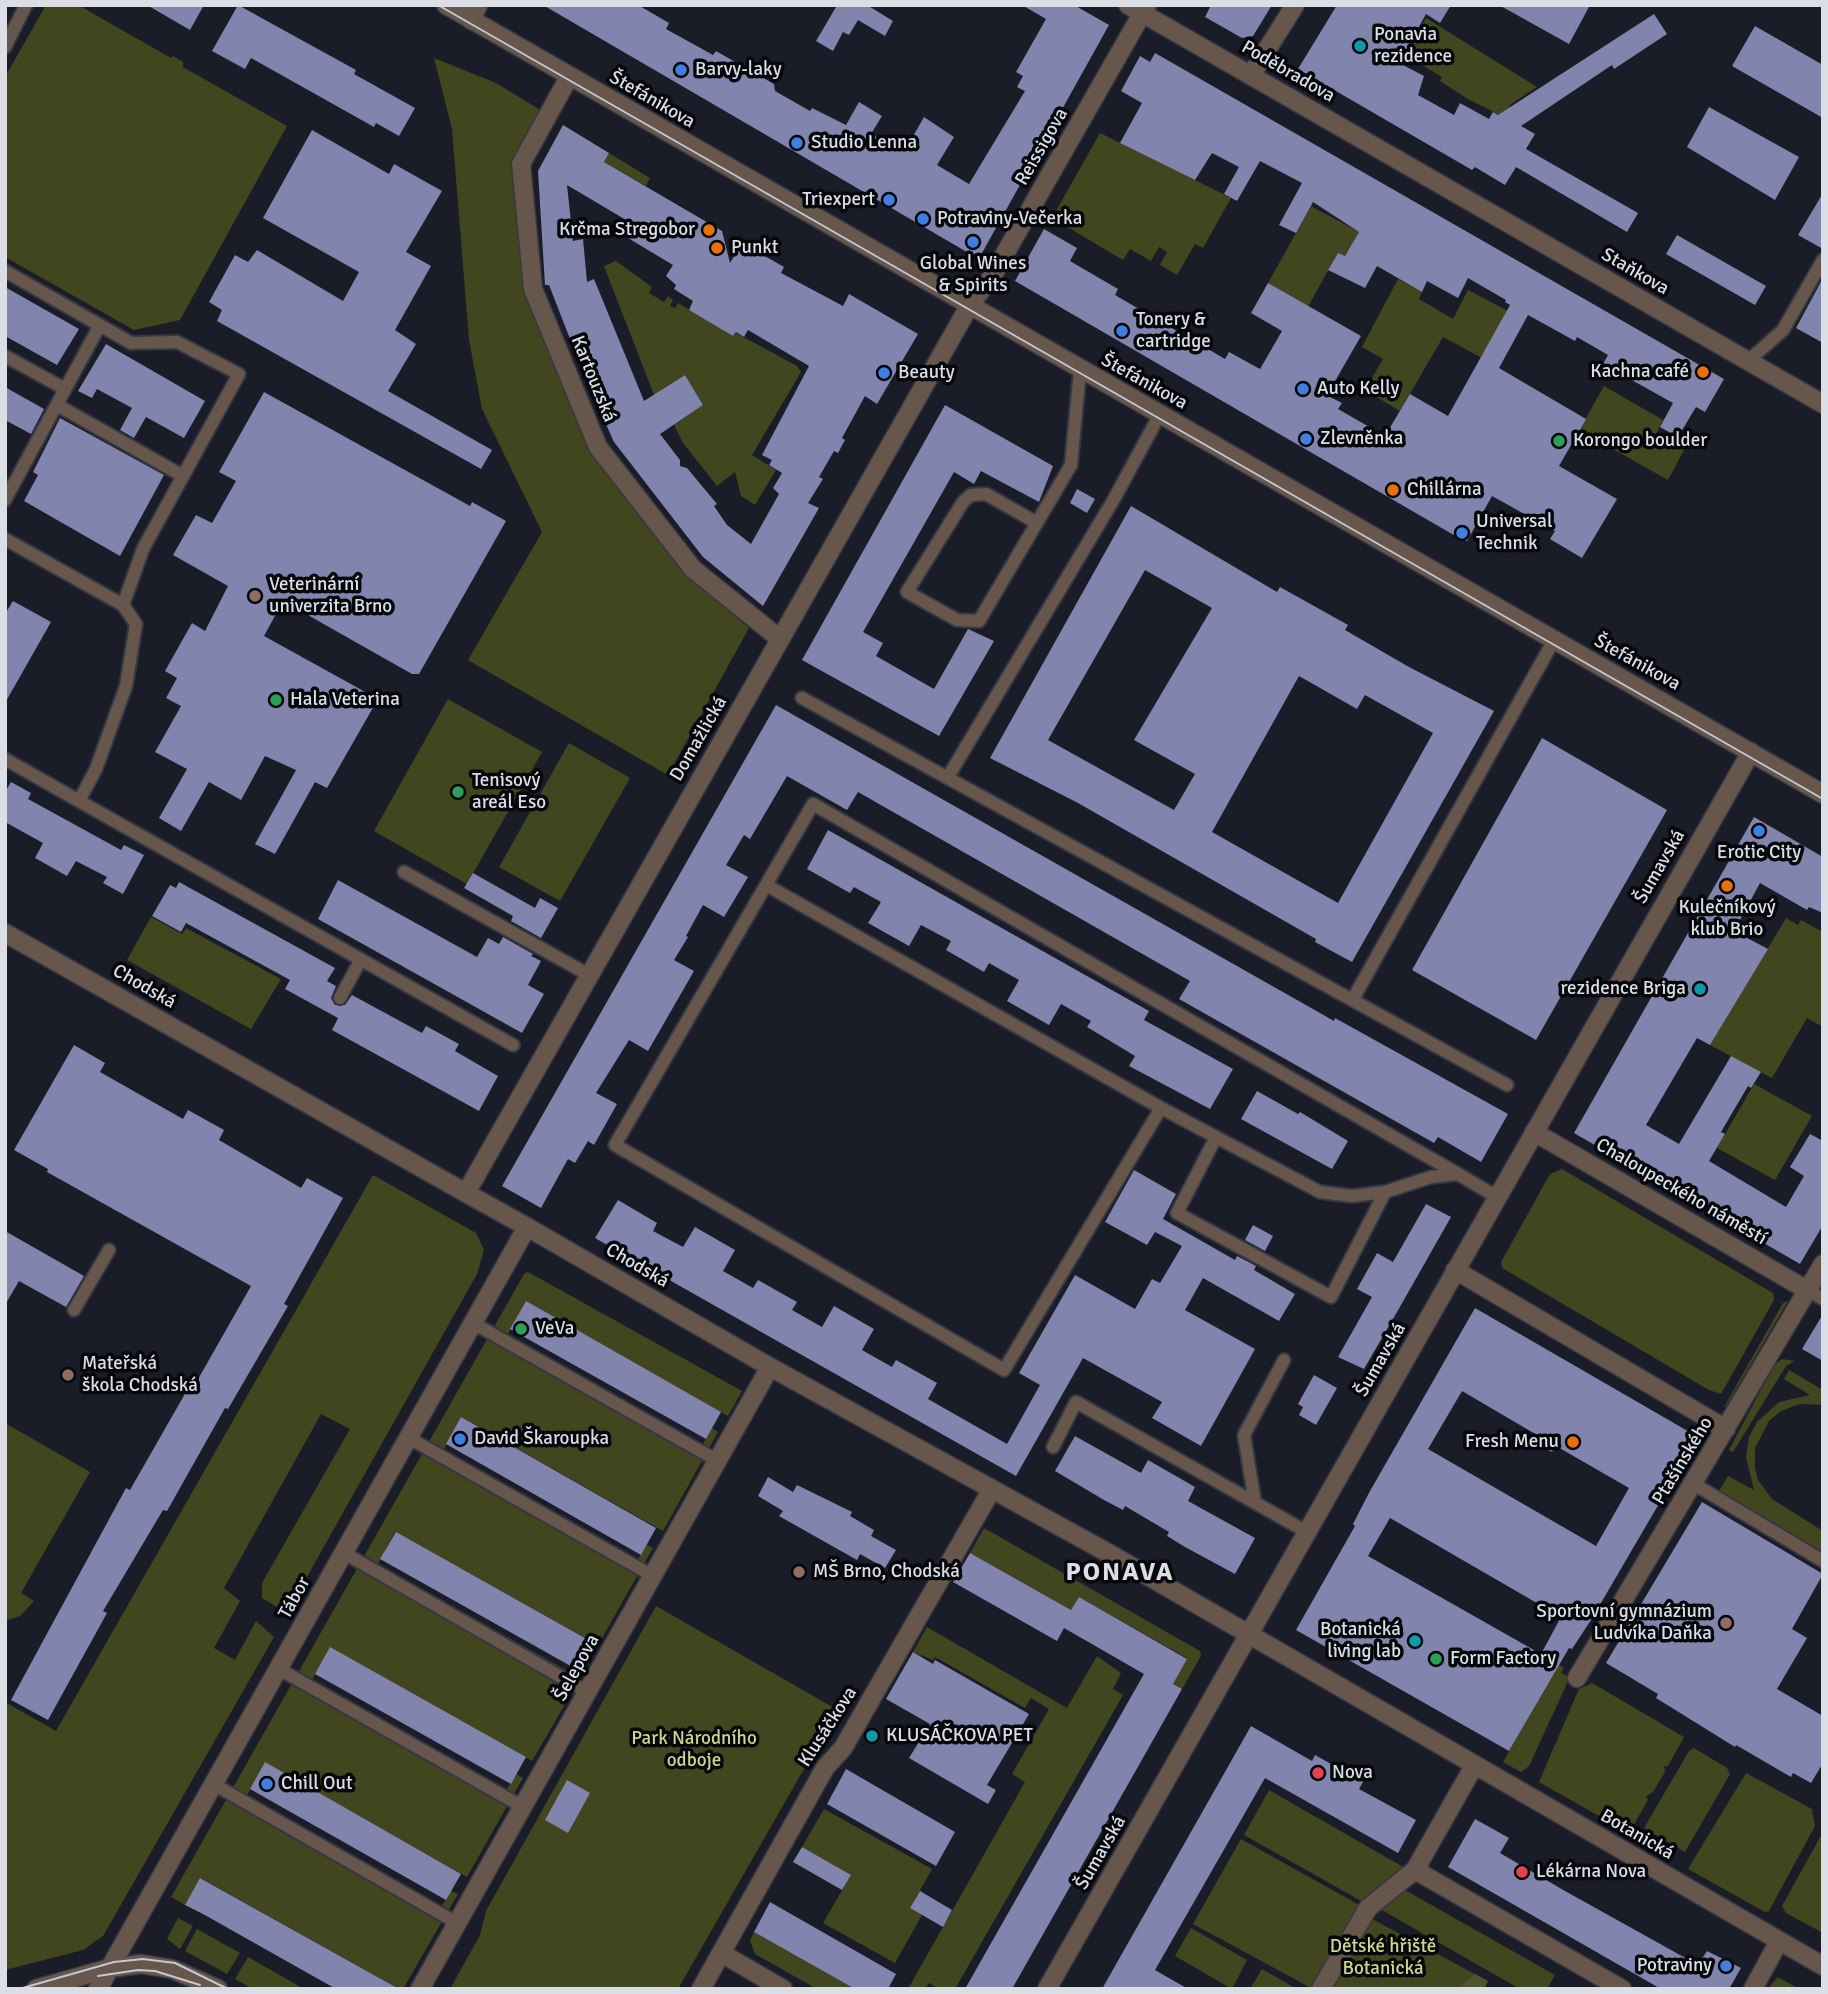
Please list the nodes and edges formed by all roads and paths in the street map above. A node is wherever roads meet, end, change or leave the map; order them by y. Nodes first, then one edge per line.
1 (26, 5) edge
2 (446, 5) edge
3 (1295, 5) edge
4 (1139, 8) edge
5 (474, 13) edge
6 (5, 47) edge
7 (1251, 75) junction
8 (569, 77) junction
9 (1426, 175) joint
10 (1823, 261) edge
11 (5, 271) edge
12 (969, 306) junction
13 (100, 325) junction
14 (5, 356) edge
15 (1748, 361) junction
16 (1080, 369) junction
17 (65, 389) junction
18 (57, 404) junction
19 (1823, 404) edge
20 (1160, 415) junction
21 (183, 476) junction
22 (5, 500) edge
23 (1037, 523) junction
24 (5, 539) edge
25 (123, 605) junction
26 (780, 639) junction
27 (1554, 640) junction
28 (803, 698) dead end
29 (1751, 752) junction
30 (5, 759) edge
31 (948, 777) junction
32 (1823, 794) edge
33 (79, 801) junction
34 (404, 872) dead end
35 (766, 885) junction
36 (5, 933) edge
37 (360, 961) junction
38 (589, 975) junction
39 (340, 998) dead end
40 (1353, 999) junction
41 (513, 1045) dead end
42 (1507, 1085) dead end
43 (1161, 1108) junction
44 (1534, 1132) junction
45 (1216, 1138) junction
46 (1458, 1174) junction
47 (466, 1192) junction
48 (1385, 1192) junction
49 (1497, 1197) junction
50 (527, 1227) junction
51 (108, 1250) dead end
52 (1823, 1264) edge
53 (1455, 1270) junction
54 (1815, 1295) edge
55 (74, 1310) dead end
56 (473, 1323) junction
57 (1284, 1360) dead end
58 (770, 1367) junction
59 (1726, 1429) junction
60 (409, 1438) junction
61 (1053, 1447) dead end
62 (718, 1461) junction
63 (1694, 1485) junction
64 (992, 1489) junction
65 (1255, 1503) junction
66 (1307, 1532) junction
67 (345, 1553) junction
68 (1823, 1561) edge
69 (653, 1576) junction
70 (1248, 1636) junction
71 (279, 1670) junction
72 (1577, 1678) dead end
73 (587, 1692) junction
74 (1474, 1766) junction
75 (215, 1785) junction
76 (523, 1807) junction
77 (1415, 1870) junction
78 (457, 1923) junction
79 (1779, 1941) junction
80 (721, 1953) junction
81 (1823, 1966) edge
82 (110, 1968) junction
83 (36, 1989) edge
84 (98, 1989) edge
85 (218, 1989) edge
86 (420, 1989) edge
87 (701, 1989) edge
88 (783, 1989) edge
89 (1047, 1989) edge
90 (1321, 1989) edge
91 (1622, 1989) edge
92 (1753, 1989) edge

1 - 6 lane
2 - 5 street, Štefánikova
3 - 7 street
4 - 7 street, Poděbradova
4 - 12 street, Reissigova
5 - 8 street, Štefánikova
7 - 9 street, Poděbradova
8 - 12 street, Štefánikova
8 - 26 street, Kartouzská
9 - 15 street, Staňkova
10 - 15 lane
11 - 13 lane
12 - 16 street, Štefánikova
12 - 26 street, Domažlická
13 - 17 lane
13 - 21 lane
14 - 17 lane
15 - 19 street, Staňkova
16 - 20 street, Štefánikova
16 - 23 lane
17 - 18 lane
18 - 21 lane
18 - 22 lane
20 - 27 street, Štefánikova
20 - 31 lane
21 - 25 lane
23 - 23 lane
24 - 25 lane
25 - 33 lane
26 - 38 street, Domažlická
27 - 29 street, Štefánikova
27 - 40 lane
28 - 31 lane
29 - 32 street, Štefánikova
29 - 44 street, Šumavská
30 - 33 lane
31 - 40 lane
33 - 37 lane
34 - 38 lane
35 - 43 lane
35 - 43 lane
35 - 46 lane
36 - 47 street, Chodská
37 - 39 lane
37 - 41 lane
38 - 47 street, Domažlická
40 - 42 lane
43 - 45 lane
44 - 49 street, Šumavská
44 - 54 street, Chaloupeckého náměstí
45 - 48 lane
45 - 48 lane
46 - 48 lane
46 - 49 lane
47 - 50 street, Chodská
49 - 53 street, Šumavská
50 - 56 street, Tábor
50 - 58 street, Chodská
51 - 55 lane
52 - 54 street, Ptašínského
53 - 59 street
53 - 66 street, Šumavská
54 - 59 street, Ptašínského
56 - 60 street, Tábor
56 - 62 lane
57 - 65 lane
58 - 62 street, Šelepova
58 - 64 street, Chodská
59 - 63 street, Ptašínského
60 - 67 street, Tábor
60 - 69 lane
61 - 65 lane
62 - 69 street, Šelepova
63 - 68 lane
63 - 72 street, Ptašínského
64 - 70 street, Chodská
64 - 80 street, Klusáčkova
65 - 66 lane
66 - 70 street, Šumavská
67 - 71 street, Tábor
67 - 73 lane
69 - 73 street, Šelepova
70 - 74 street, Botanická
70 - 89 street, Šumavská
71 - 75 street, Tábor
71 - 76 lane
73 - 76 street, Šelepova
74 - 77 street
74 - 79 street, Botanická
75 - 78 lane
75 - 82 street, Tábor
76 - 78 street, Šelepova
77 - 90 street
77 - 91 street
78 - 86 street, Šelepova
79 - 81 street, Botanická
79 - 92 street
80 - 87 street, Klusáčkova
80 - 88 street
82 - 83 street
82 - 84 street, Tábor
82 - 85 street

